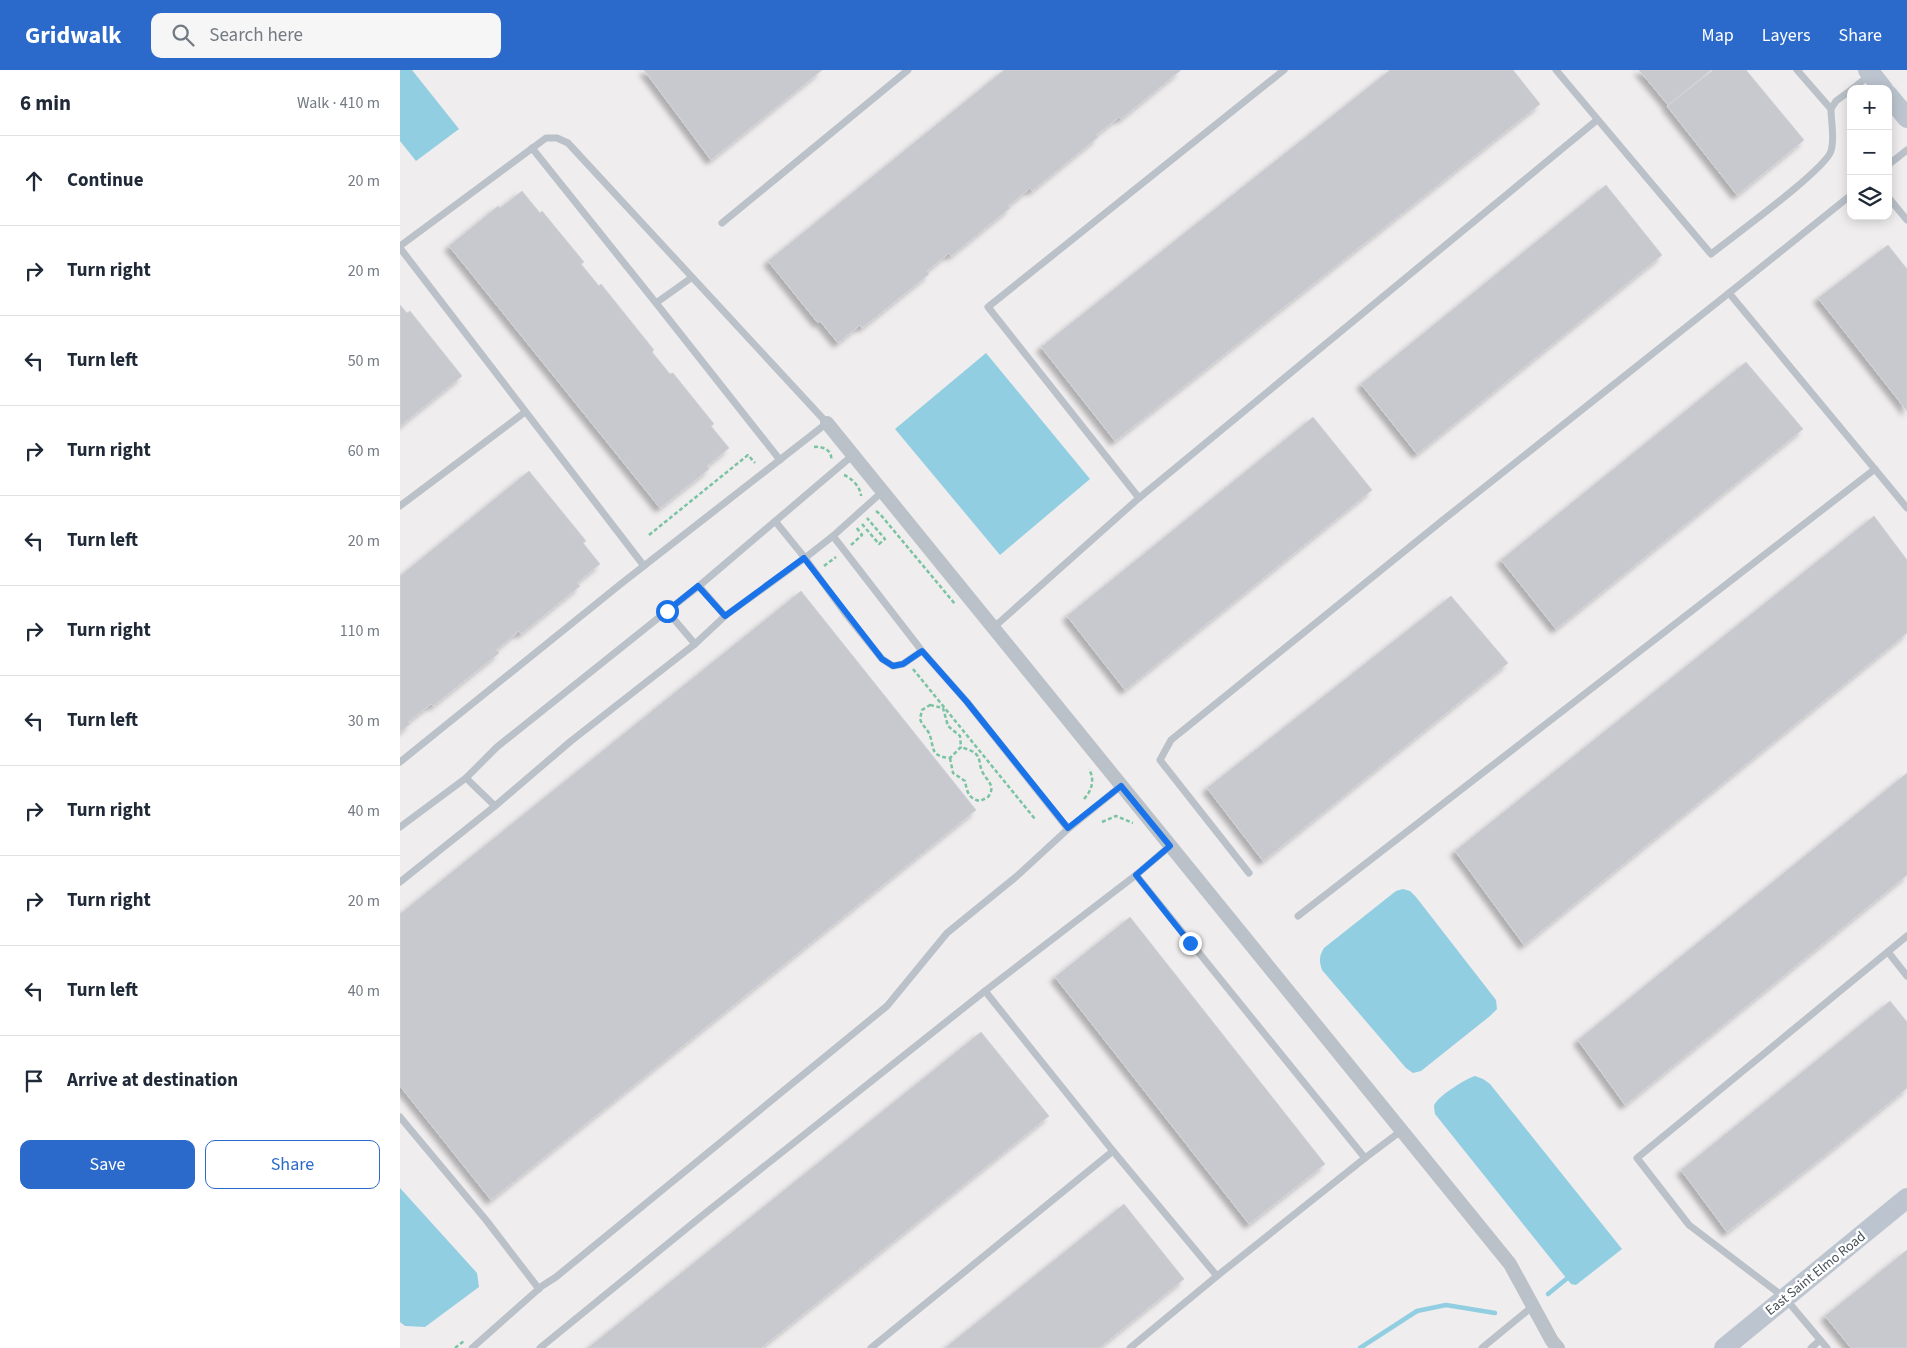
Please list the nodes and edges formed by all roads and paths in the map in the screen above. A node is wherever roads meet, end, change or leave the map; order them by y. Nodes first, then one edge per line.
1 (908, 70) edge
2 (1284, 70) edge
3 (1556, 70) edge
4 (1797, 70) edge
5 (1874, 78) edge
6 (1859, 85) edge
7 (1847, 92) edge
8 (1892, 100) edge
9 (1831, 109) junction
10 (1907, 118) edge
11 (1598, 120) junction
12 (532, 148) junction
13 (1907, 150) edge
14 (1892, 163) edge
15 (1847, 199) edge
16 (1892, 202) edge
17 (1907, 220) edge
18 (722, 223) dead end
19 (400, 247) edge
20 (691, 278) junction
21 (1729, 293) junction
22 (656, 304) junction
23 (526, 412) junction
24 (827, 423) junction
25 (813, 448) dead end
26 (853, 455) junction
27 (780, 460) junction
28 (755, 463) dead end
29 (829, 464) dead end
30 (1875, 469) junction
31 (840, 476) dead end
32 (882, 492) junction
33 (1139, 498) junction
34 (859, 500) dead end
35 (400, 506) edge
36 (1907, 508) edge
37 (775, 521) junction
38 (649, 535) dead end
39 (832, 536) junction
40 (850, 546) dead end
41 (836, 556) dead end
42 (804, 558) junction
43 (644, 566) junction
44 (821, 569) dead end
45 (698, 586) junction
46 (958, 608) dead end
47 (667, 611) junction
48 (725, 616) junction
49 (993, 628) junction
50 (695, 644) junction
51 (922, 651) junction
52 (912, 668) dead end
53 (943, 708) junction
54 (961, 747) junction
55 (950, 758) junction
56 (400, 762) edge
57 (1084, 764) dead end
58 (466, 778) junction
59 (1121, 786) junction
60 (1084, 799) dead end
61 (496, 806) junction
62 (1034, 819) dead end
63 (1102, 822) dead end
64 (400, 827) edge
65 (1068, 828) junction
66 (1137, 828) dead end
67 (1170, 846) junction
68 (1249, 873) dead end
69 (1136, 875) junction
70 (400, 882) edge
71 (1298, 916) dead end
72 (1907, 936) edge
73 (1888, 952) junction
74 (1907, 976) edge
75 (985, 991) junction
76 (400, 1116) edge
77 (1401, 1131) junction
78 (1113, 1151) junction
79 (1365, 1158) junction
80 (1906, 1201) edge
81 (1218, 1276) junction
82 (539, 1289) junction
83 (1784, 1298) junction
84 (1533, 1306) junction
85 (467, 1338) dead end
86 (1820, 1340) junction
87 (455, 1348) edge
88 (472, 1348) edge
89 (540, 1348) edge
90 (871, 1348) edge
91 (1130, 1348) edge
92 (1482, 1348) edge
93 (1558, 1348) edge
94 (1724, 1348) edge
95 (1811, 1348) edge
96 (1827, 1348) edge

1 - 18 lane
2 - 33 lane
3 - 11 lane
4 - 9 lane
5 - 6 lane
7 - 9 lane
8 - 10 street
9 - 11 lane
11 - 33 lane
12 - 19 lane
12 - 20 lane
12 - 22 lane
13 - 14 lane
15 - 21 lane
16 - 17 lane
19 - 23 lane
20 - 22 lane
20 - 24 lane
21 - 30 lane
21 - 68 lane
22 - 27 lane
23 - 35 lane
23 - 43 lane
24 - 26 street
24 - 27 lane
25 - 29 path
26 - 32 street
26 - 37 lane
27 - 43 lane
28 - 38 path
30 - 36 lane
30 - 71 lane
31 - 34 path
32 - 39 lane
32 - 49 street
33 - 49 lane
37 - 42 lane
37 - 45 lane
39 - 42 lane
39 - 51 lane
40 - 46 path
41 - 44 path
42 - 48 lane
42 - 51 lane
43 - 56 lane
45 - 47 lane
45 - 48 lane
47 - 50 lane
47 - 58 lane
48 - 50 lane
49 - 59 street
50 - 61 lane
51 - 65 lane
52 - 53 path
53 - 54 path
53 - 55 path
53 - 62 path
54 - 55 path
54 - 55 path
57 - 60 path
58 - 61 lane
58 - 64 lane
59 - 65 lane
59 - 67 street
61 - 70 lane
63 - 66 path
65 - 82 lane
67 - 69 lane
67 - 77 street
69 - 75 lane
69 - 79 lane
72 - 73 lane
73 - 74 lane
73 - 83 lane
75 - 78 lane
75 - 89 lane
76 - 82 lane
77 - 79 lane
77 - 84 street
78 - 81 lane
78 - 90 lane
79 - 81 lane
80 - 83 street, East Saint Elmo Road
81 - 91 lane
82 - 88 lane
83 - 86 lane
83 - 94 street, East Saint Elmo Road
84 - 92 lane
84 - 93 street
85 - 87 path
86 - 95 lane
86 - 96 lane

